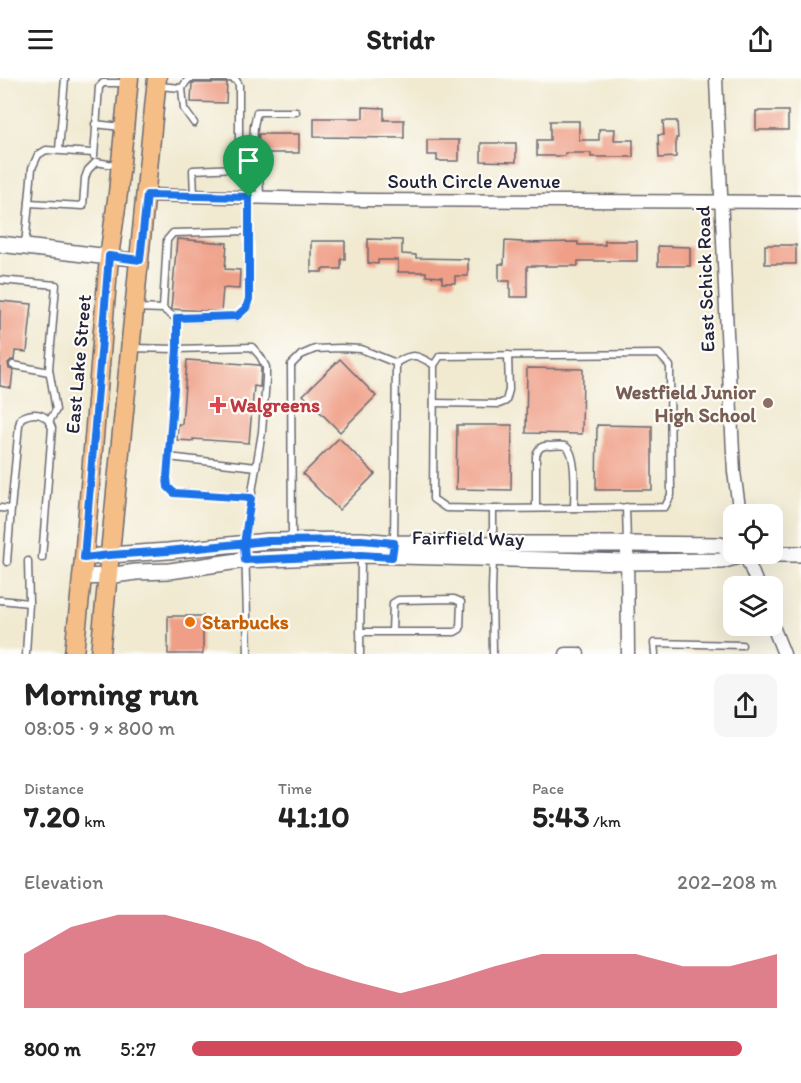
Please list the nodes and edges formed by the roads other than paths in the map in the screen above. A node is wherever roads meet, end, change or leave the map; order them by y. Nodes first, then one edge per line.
1 (65, 78) edge
2 (716, 78) edge
3 (101, 80) edge
4 (129, 80) edge
5 (157, 82) edge
6 (182, 88) junction
7 (296, 112) dead end
8 (194, 123) dead end
9 (95, 124) junction
10 (124, 128) junction
11 (59, 150) junction
12 (93, 153) junction
13 (96, 162) junction
14 (120, 166) junction
15 (147, 195) junction
16 (194, 196) junction
17 (254, 197) junction
18 (722, 202) junction
19 (801, 202) edge
20 (29, 203) junction
21 (249, 231) junction
22 (0, 244) edge
23 (25, 247) junction
24 (109, 256) junction
25 (140, 260) junction
26 (0, 280) edge
27 (135, 308) junction
28 (163, 309) junction
29 (177, 318) junction
30 (131, 348) junction
31 (177, 349) junction
32 (508, 355) junction
33 (396, 363) junction
34 (14, 365) dead end
35 (434, 365) junction
36 (49, 372) junction
37 (434, 403) junction
38 (50, 420) junction
39 (168, 457) junction
40 (256, 467) junction
41 (251, 498) junction
42 (739, 504) edge
43 (626, 507) junction
44 (0, 508) edge
45 (536, 508) junction
46 (574, 508) junction
47 (11, 509) junction
48 (493, 509) junction
49 (292, 541) junction
50 (244, 544) junction
51 (627, 544) junction
52 (723, 546) edge
53 (361, 548) junction
54 (393, 550) junction
55 (493, 552) junction
56 (783, 554) edge
57 (801, 554) edge
58 (109, 555) junction
59 (42, 558) dead end
60 (84, 558) junction
61 (292, 559) junction
62 (245, 560) junction
63 (723, 560) edge
64 (28, 561) dead end
65 (7, 562) dead end
66 (626, 562) junction
67 (107, 576) junction
68 (82, 577) junction
69 (0, 600) edge
70 (29, 603) junction
71 (360, 632) junction
72 (393, 632) junction
73 (777, 636) edge
74 (742, 645) dead end
75 (26, 654) edge
76 (74, 654) edge
77 (100, 654) edge
78 (248, 654) edge
79 (360, 654) edge
80 (493, 654) edge
81 (566, 654) edge
82 (578, 654) edge
83 (628, 654) edge
84 (655, 654) edge
85 (784, 654) edge

1 - 11 lane
2 - 18 street, East Schick Road
3 - 4 lane
3 - 9 lane
4 - 10 main road, East Lake Street
5 - 6 lane
5 - 15 main road
6 - 8 lane
6 - 16 lane
7 - 17 lane
9 - 10 lane
9 - 12 lane
10 - 14 main road, East Lake Street
11 - 12 lane
11 - 20 lane
12 - 13 lane
13 - 14 lane
13 - 20 lane
14 - 24 main road, East Lake Street
15 - 16 street, South Circle Avenue
15 - 25 main road
16 - 17 street, South Circle Avenue
17 - 18 street, South Circle Avenue
17 - 21 lane
18 - 19 street, South Circle Avenue
18 - 42 street, East Schick Road
20 - 23 lane
21 - 28 lane
21 - 29 lane
22 - 23 street
23 - 24 street
24 - 25 street
24 - 60 main road, East Lake Street
25 - 27 main road
26 - 36 lane
27 - 28 lane
27 - 30 main road
28 - 29 lane
29 - 31 lane
30 - 31 lane
30 - 58 main road
31 - 39 lane
31 - 40 lane
32 - 35 lane
32 - 37 lane
32 - 43 lane
33 - 35 lane
33 - 49 lane
33 - 54 lane
34 - 36 lane
35 - 37 lane
36 - 38 lane
37 - 48 lane
38 - 47 lane
38 - 59 lane
39 - 40 lane
39 - 41 lane
40 - 41 lane
41 - 50 lane
43 - 46 lane
43 - 51 lane
44 - 47 lane
45 - 46 lane
45 - 46 lane
45 - 48 lane
47 - 65 lane
48 - 55 lane
49 - 50 street, Fairfield Way
49 - 53 street, Fairfield Way
49 - 61 lane
50 - 58 street, Fairfield Way
50 - 62 lane
51 - 52 street, Fairfield Way
51 - 55 street, Fairfield Way
51 - 66 street
53 - 54 street, Fairfield Way
53 - 61 street, Fairfield Way
53 - 71 lane
54 - 55 street, Fairfield Way
55 - 66 street, Fairfield Way
55 - 80 lane
56 - 57 street, Fairfield Way
58 - 60 street, Fairfield Way
58 - 67 main road
60 - 68 main road, East Lake Street
61 - 62 street, Fairfield Way
62 - 67 street, Fairfield Way
62 - 78 lane
63 - 66 street, Fairfield Way
64 - 70 lane
66 - 83 street
67 - 68 street, Fairfield Way
67 - 77 main road
68 - 76 main road, East Lake Street
69 - 70 lane
70 - 75 lane
71 - 72 lane
71 - 79 lane
72 - 72 lane
73 - 85 street
74 - 84 lane
81 - 82 street

